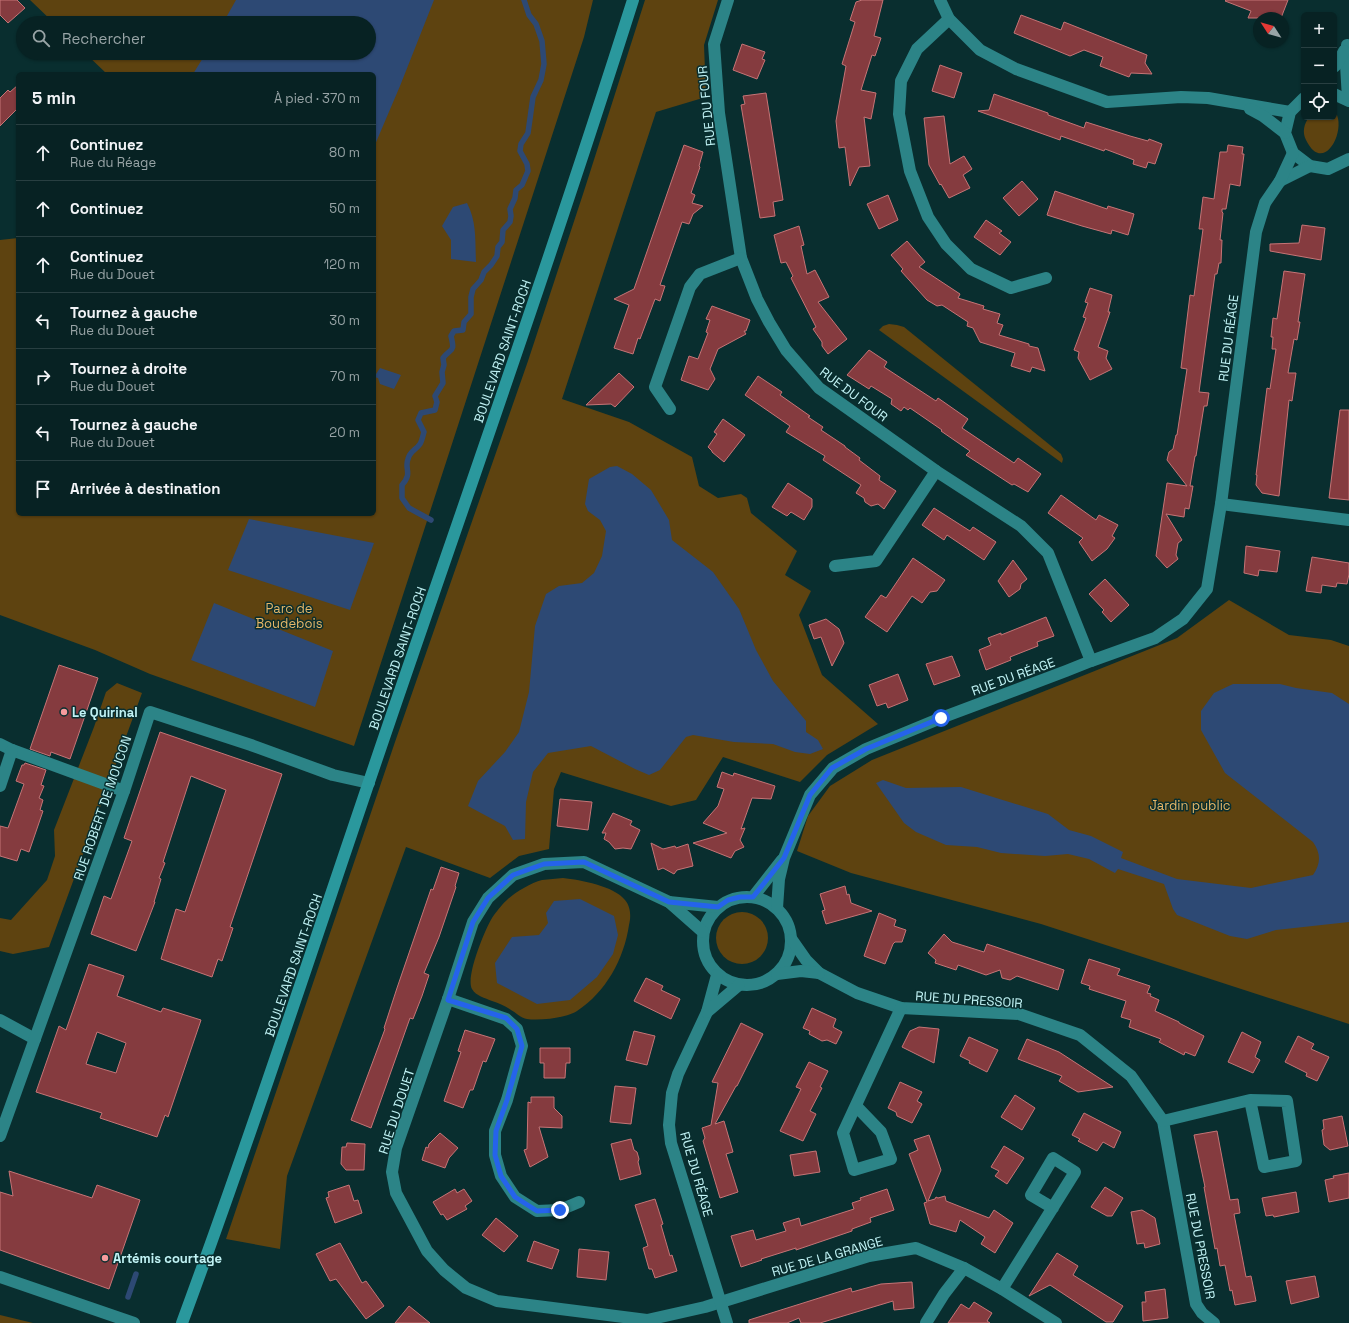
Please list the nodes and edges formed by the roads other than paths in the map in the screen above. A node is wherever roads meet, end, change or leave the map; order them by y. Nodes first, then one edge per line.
1 (633, 0) edge
2 (728, 0) edge
3 (940, 0) edge
4 (949, 19) junction
5 (1348, 43) edge
6 (1337, 64) edge
7 (1337, 95) edge
8 (1348, 100) edge
9 (1301, 101) edge
10 (1242, 104) junction
11 (1290, 112) junction
12 (1285, 133) junction
13 (1292, 152) junction
14 (1349, 159) edge
15 (1310, 166) junction
16 (1280, 181) junction
17 (741, 258) junction
18 (1046, 278) dead end
19 (670, 409) dead end
20 (936, 471) junction
21 (1221, 504) junction
22 (1349, 520) edge
23 (835, 566) dead end
24 (1091, 661) junction
25 (0, 744) edge
26 (12, 750) junction
27 (369, 783) junction
28 (0, 786) edge
29 (124, 791) junction
30 (784, 858) junction
31 (753, 897) junction
32 (669, 902) junction
33 (718, 907) junction
34 (777, 908) junction
35 (703, 932) junction
36 (792, 940) junction
37 (819, 973) junction
38 (778, 974) junction
39 (717, 975) junction
40 (739, 986) junction
41 (448, 1000) junction
42 (901, 1008) junction
43 (707, 1012) junction
44 (0, 1020) edge
45 (36, 1039) junction
46 (1250, 1100) junction
47 (856, 1106) junction
48 (1163, 1121) junction
49 (0, 1136) edge
50 (579, 1202) dead end
51 (1053, 1208) dead end
52 (964, 1268) junction
53 (0, 1277) edge
54 (1002, 1289) junction
55 (719, 1302) junction
56 (648, 1321) edge
57 (134, 1323) edge
58 (182, 1323) edge
59 (727, 1323) edge
60 (926, 1323) edge
61 (1056, 1323) edge
62 (1214, 1323) edge

1 - 27 main road, BOULEVARD SAINT-ROCH
2 - 17 street, RUE DU FOUR
3 - 4 street
4 - 10 street
4 - 18 street
5 - 6 street
5 - 8 street
7 - 8 street
9 - 11 street
10 - 11 street
10 - 12 street
11 - 12 street
12 - 13 street
13 - 15 street
13 - 16 street, RUE DU RÉAGE
14 - 15 street
15 - 16 street
16 - 21 street, RUE DU RÉAGE
17 - 19 street
17 - 20 street, RUE DU FOUR
20 - 23 street
20 - 24 street, RUE DU FOUR
21 - 22 street
21 - 24 street, RUE DU RÉAGE
24 - 30 street, RUE DU RÉAGE
25 - 26 street
26 - 28 street
26 - 29 street
27 - 29 street, RUE ROBERT DE MOUCON
27 - 58 main road, BOULEVARD SAINT-ROCH
29 - 45 street, RUE ROBERT DE MOUCON
30 - 31 street
30 - 34 street
31 - 33 street
31 - 34 street
32 - 33 street
32 - 35 street
32 - 41 street, RUE DU DOUET
33 - 35 street
34 - 36 street
35 - 39 street
36 - 37 street
36 - 38 street
37 - 38 street
37 - 42 street, RUE DU PRESSOIR
38 - 40 street
39 - 40 street
39 - 43 street, RUE DU RÉAGE
40 - 43 street
41 - 50 street
41 - 56 street, RUE DU DOUET
42 - 47 street, RUE DU PRESSOIR
42 - 48 street, RUE DU PRESSOIR
43 - 55 street, RUE DU RÉAGE
44 - 45 street
45 - 49 street, RUE ROBERT DE MOUCON
46 - 46 street
46 - 48 street
47 - 47 street, RUE DU PRESSOIR
48 - 62 street, RUE DU PRESSOIR
51 - 54 street
52 - 54 street, RUE DE LA GRANGE
52 - 55 street, RUE DE LA GRANGE
52 - 60 street
53 - 57 street
54 - 61 street, RUE DE LA GRANGE
55 - 56 street, RUE DU DOUET
55 - 59 street, RUE DU RÉAGE

